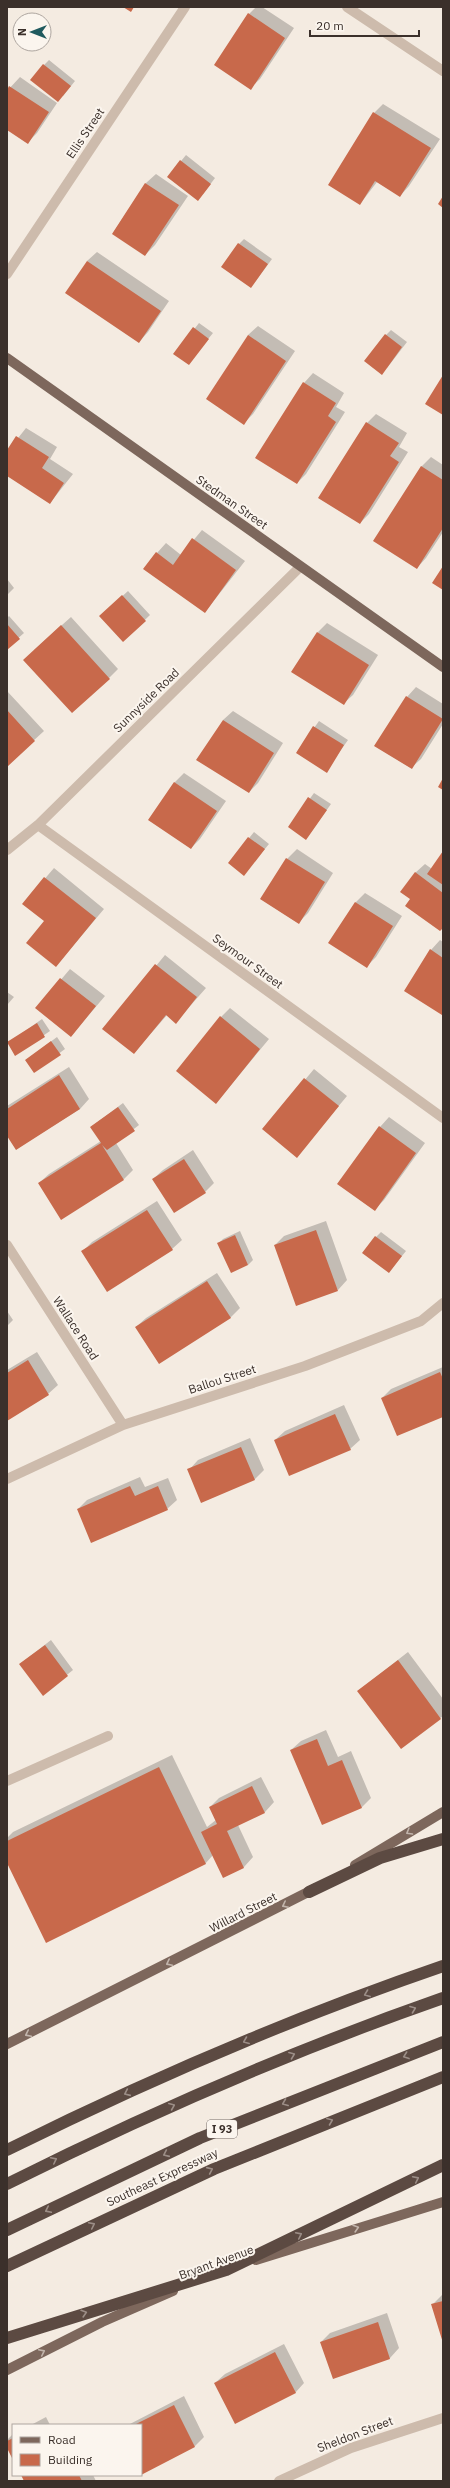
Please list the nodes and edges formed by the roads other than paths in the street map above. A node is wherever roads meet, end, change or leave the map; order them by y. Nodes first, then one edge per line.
1 (186, 7) edge
2 (347, 7) edge
3 (443, 71) edge
4 (7, 274) edge
5 (7, 358) edge
6 (300, 567) junction
7 (443, 667) edge
8 (38, 824) junction
9 (7, 850) edge
10 (443, 1118) edge
11 (7, 1244) edge
12 (443, 1303) edge
13 (123, 1425) junction
14 (7, 1479) edge
15 (108, 1736) dead end
16 (7, 1781) edge
17 (443, 1812) edge
18 (443, 1839) edge
19 (310, 1892) junction
20 (443, 1966) edge
21 (443, 1998) edge
22 (443, 2042) edge
23 (7, 2044) edge
24 (443, 2077) edge
25 (7, 2150) edge
26 (443, 2166) edge
27 (7, 2184) edge
28 (443, 2202) edge
29 (7, 2230) edge
30 (7, 2266) edge
31 (226, 2270) junction
32 (7, 2338) edge
33 (7, 2370) edge
34 (443, 2418) edge
35 (279, 2481) edge

1 - 4 street, Ellis Street
2 - 3 street
5 - 6 main road, Stedman Street
6 - 7 main road, Stedman Street
6 - 8 street, Sunnyside Road
8 - 9 street, Sunnyside Road
8 - 10 street, Seymour Street
11 - 13 street, Wallace Road
12 - 13 street, Ballou Street
13 - 14 street, Ballou Street
15 - 16 street
17 -> 19 main road, Willard Street
18 - 19 highway
19 -> 23 main road, Willard Street
20 -> 25 highway
27 -> 21 highway
22 -> 29 highway, I 93
30 -> 24 highway, Southeast Expressway
31 -> 26 highway
31 -> 28 main road, Bryant Avenue
32 -> 31 highway
33 -> 31 main road, Bryant Avenue
34 - 35 street, Sheldon Street

